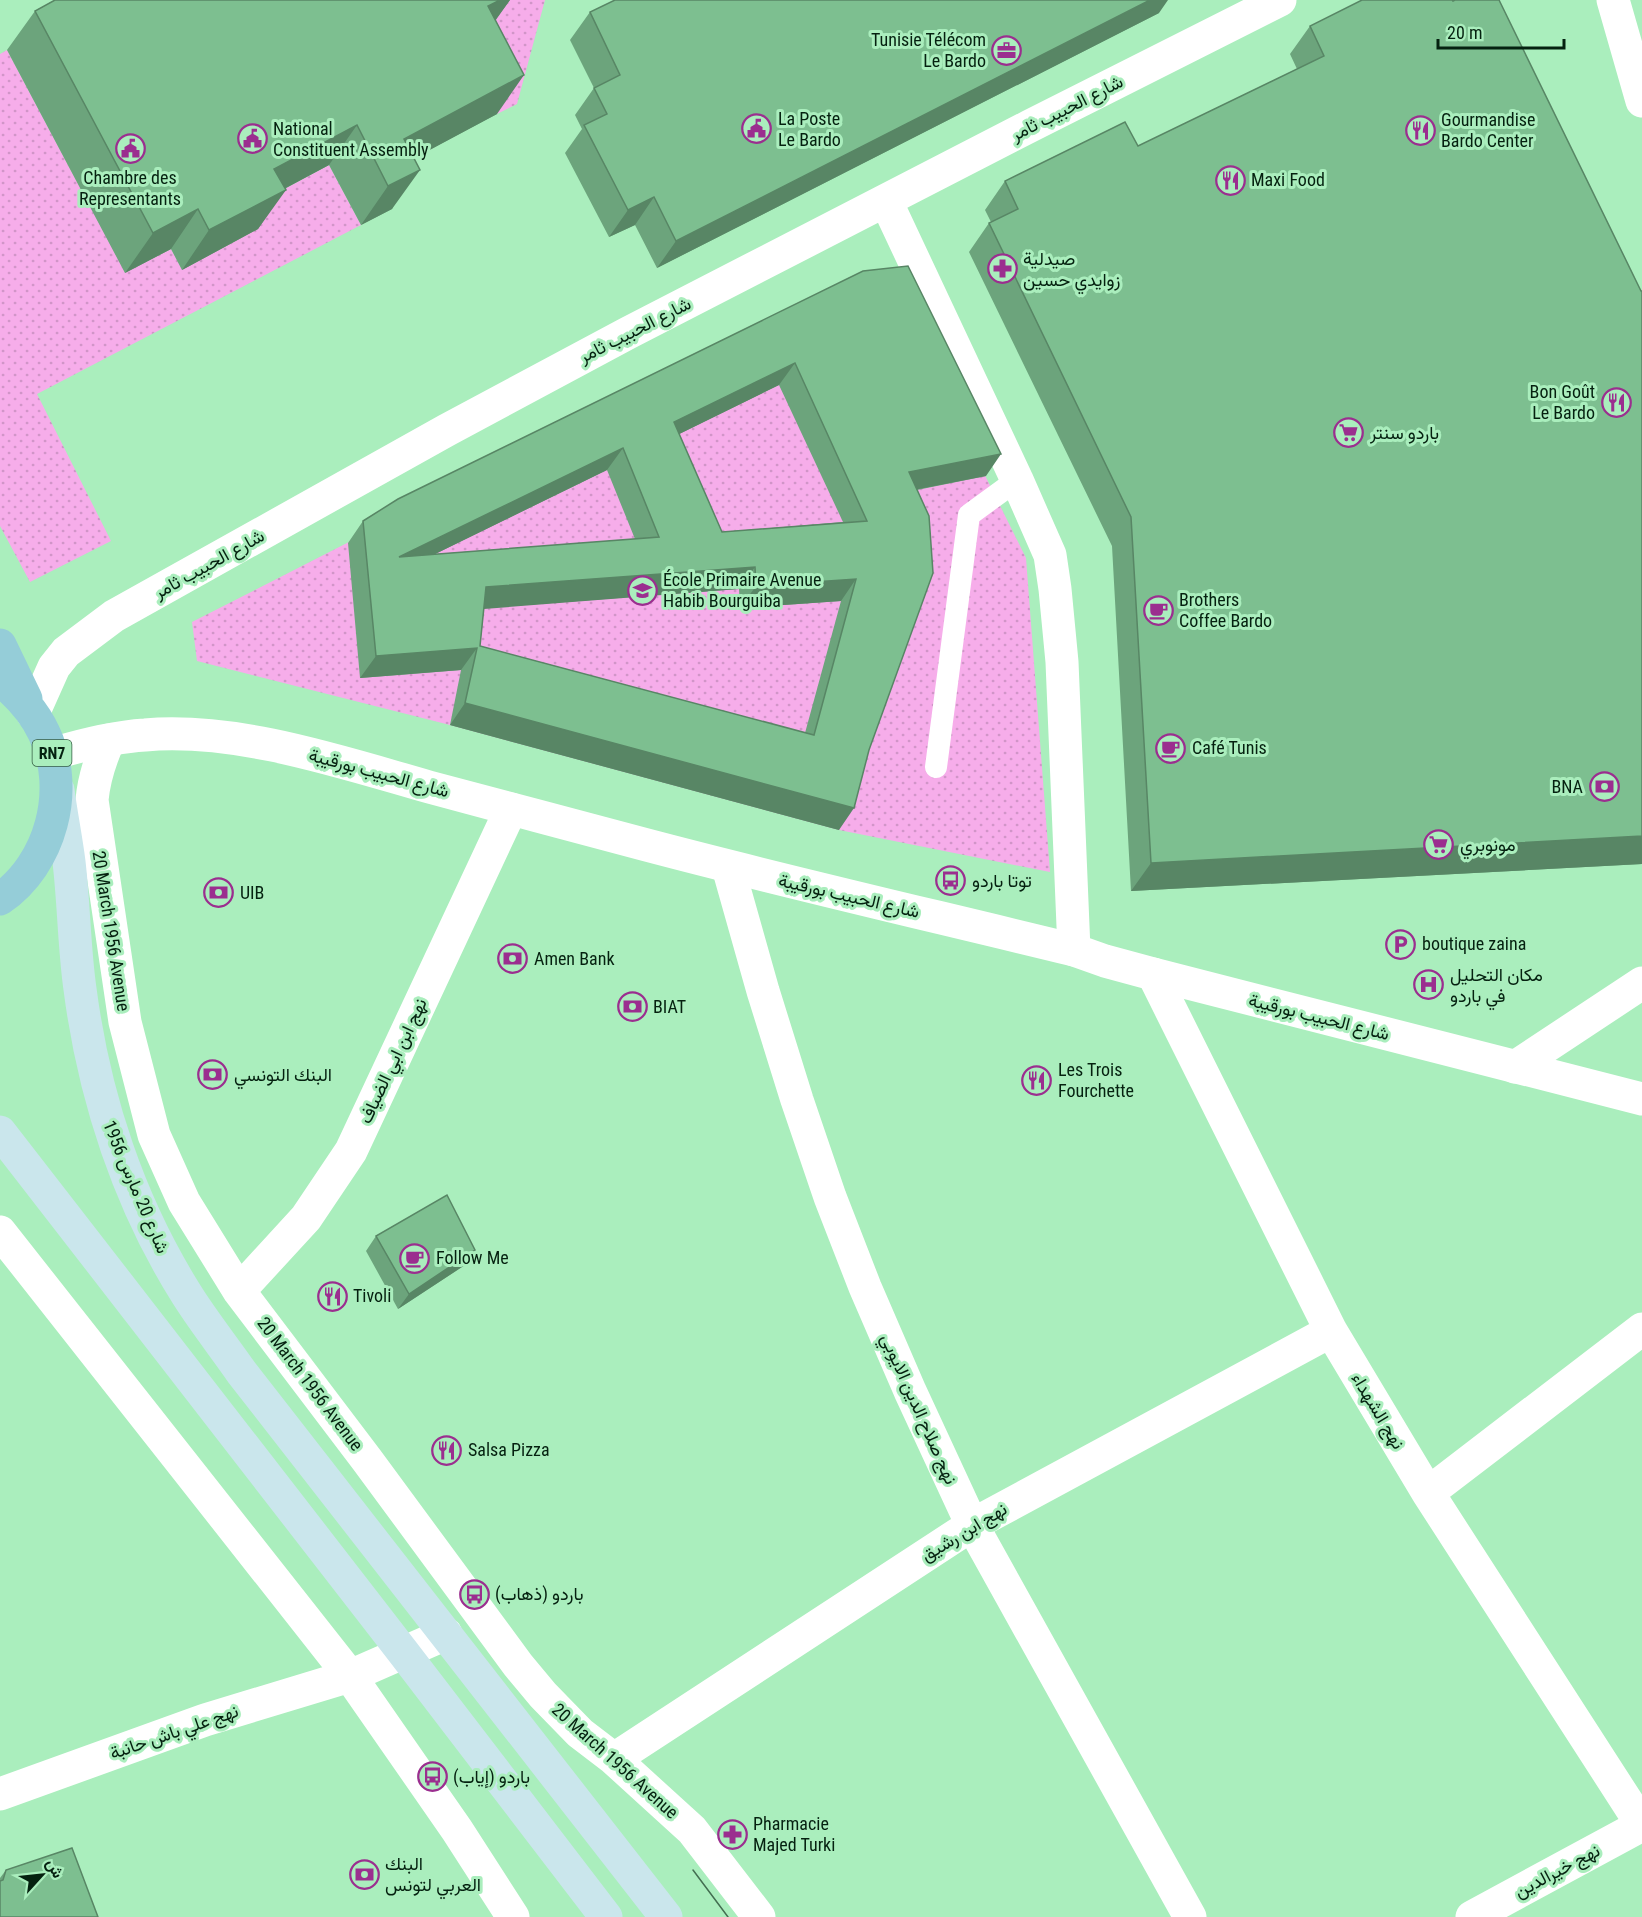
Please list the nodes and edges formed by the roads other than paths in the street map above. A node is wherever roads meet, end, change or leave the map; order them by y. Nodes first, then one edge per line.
1 (1280, 0) edge
2 (1613, 0) edge
3 (1642, 100) edge
4 (886, 201) junction
5 (1017, 480) junction
6 (0, 645) edge
7 (0, 680) edge
8 (33, 714) junction
9 (109, 740) junction
10 (54, 767) junction
11 (936, 767) dead end
12 (510, 809) junction
13 (728, 867) junction
14 (0, 899) edge
15 (1074, 950) junction
16 (1153, 974) junction
17 (1642, 983) edge
18 (1515, 1067) junction
19 (1642, 1099) edge
20 (0, 1132) edge
21 (0, 1232) edge
22 (239, 1291) junction
23 (1642, 1329) edge
24 (1331, 1331) junction
25 (1428, 1493) junction
26 (972, 1525) junction
27 (446, 1634) junction
28 (403, 1652) junction
29 (350, 1676) junction
30 (614, 1759) junction
31 (0, 1794) edge
32 (1642, 1825) edge
33 (513, 1917) edge
34 (606, 1917) edge
35 (666, 1917) edge
36 (759, 1917) edge
37 (1190, 1917) edge
38 (1472, 1917) edge

1 - 4 street, شارع الحبيب ثامر
2 - 3 street
4 - 5 street
4 - 8 street, شارع الحبيب ثامر
5 - 11 lane
5 - 15 street
6 - 8 main road, RN7
7 - 8 main road, RN7
8 - 10 main road, RN7
9 - 10 street, شارع الحبيب بورقيبة
9 - 12 street, شارع الحبيب بورقيبة
9 - 22 street, 20 March 1956 Avenue
10 - 14 main road, RN7
10 - 27 main road, شارع 20 مارس 1956
12 - 13 street, شارع الحبيب بورقيبة
12 - 22 street, نهج ابن ابي الضياف
13 - 15 street, شارع الحبيب بورقيبة
13 - 26 street, نهج صلاح الدين الايوبي
15 - 16 street, شارع الحبيب بورقيبة
16 - 18 street, شارع الحبيب بورقيبة
16 - 24 street, نهج الشهداء
17 - 18 street
18 - 19 street, شارع الحبيب بورقيبة
20 - 28 main road
21 - 29 street
22 - 30 street, 20 March 1956 Avenue
23 - 25 street
24 - 25 street, نهج الشهداء
24 - 26 street, نهج ابن رشيق
25 - 32 street, نهج الشهداء
26 - 30 street, نهج ابن رشيق
26 - 37 street, نهج صلاح الدين الايوبي
27 - 28 street, نهج علي باش حانبة
27 - 35 main road
28 - 29 street, نهج علي باش حانبة
28 - 34 main road
29 - 31 street, نهج علي باش حانبة
29 - 33 street
30 - 36 street, 20 March 1956 Avenue
32 - 38 street, نهج خيرالدين

